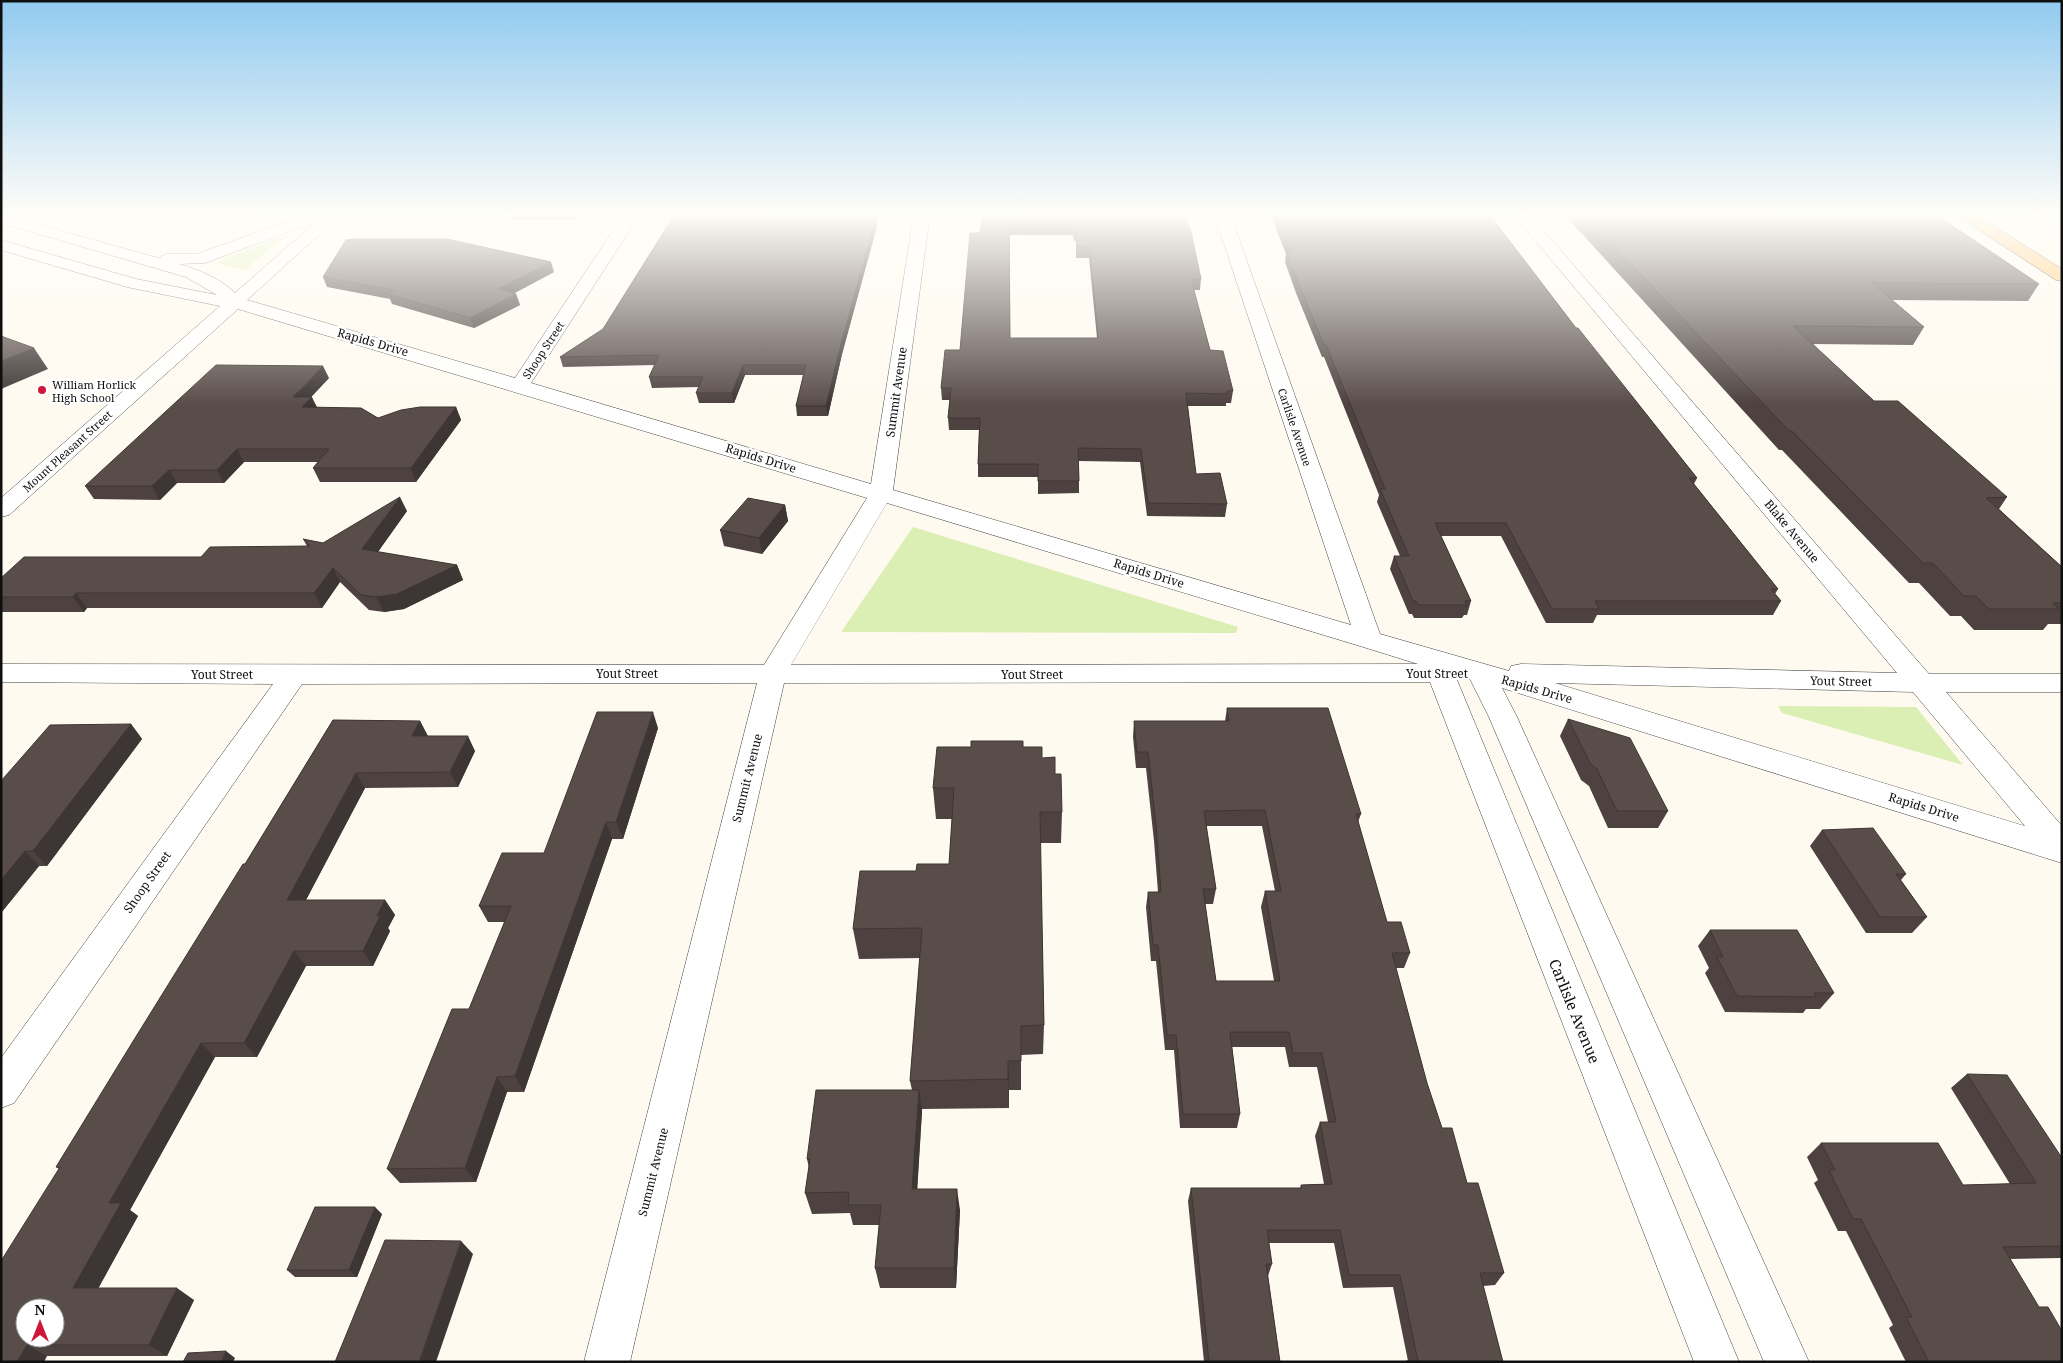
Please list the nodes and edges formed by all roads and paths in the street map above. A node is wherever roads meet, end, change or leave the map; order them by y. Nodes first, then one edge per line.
1 (111, 278) edge
2 (201, 278) edge
3 (262, 278) edge
4 (590, 278) edge
5 (913, 278) edge
6 (1244, 278) edge
7 (1575, 278) edge
8 (235, 301) junction
9 (520, 385) junction
10 (881, 494) junction
11 (1, 510) edge
12 (1369, 640) junction
13 (1438, 666) junction
14 (1, 672) edge
15 (773, 672) junction
16 (1480, 673) junction
17 (294, 675) junction
18 (1921, 683) junction
19 (2062, 683) edge
20 (2062, 849) edge
21 (1, 1090) edge
22 (607, 1362) edge
23 (1717, 1362) edge
24 (1787, 1362) edge

1 - 8 street, Rapids Drive
2 - 8 street, Rapids Drive
3 - 8 street, Mount Pleasant Street
4 - 9 street, Shoop Street
5 - 10 street, Summit Avenue
6 - 12 street, Carlisle Avenue
7 - 18 street, Blake Avenue
8 - 9 street, Rapids Drive
8 - 11 street, Mount Pleasant Street
9 - 10 street, Rapids Drive
10 - 12 street, Rapids Drive
10 - 15 street, Summit Avenue
12 - 13 street, Rapids Drive
13 - 15 street, Yout Street
13 - 16 street, Yout Street
13 - 23 street, Carlisle Avenue
14 - 17 street, Yout Street
15 - 17 street, Yout Street
15 - 22 street, Summit Avenue
16 - 18 street, Yout Street
16 - 20 street, Rapids Drive
16 - 24 street
17 - 21 street, Shoop Street
18 - 19 street, Yout Street
18 - 20 street, Blake Avenue

